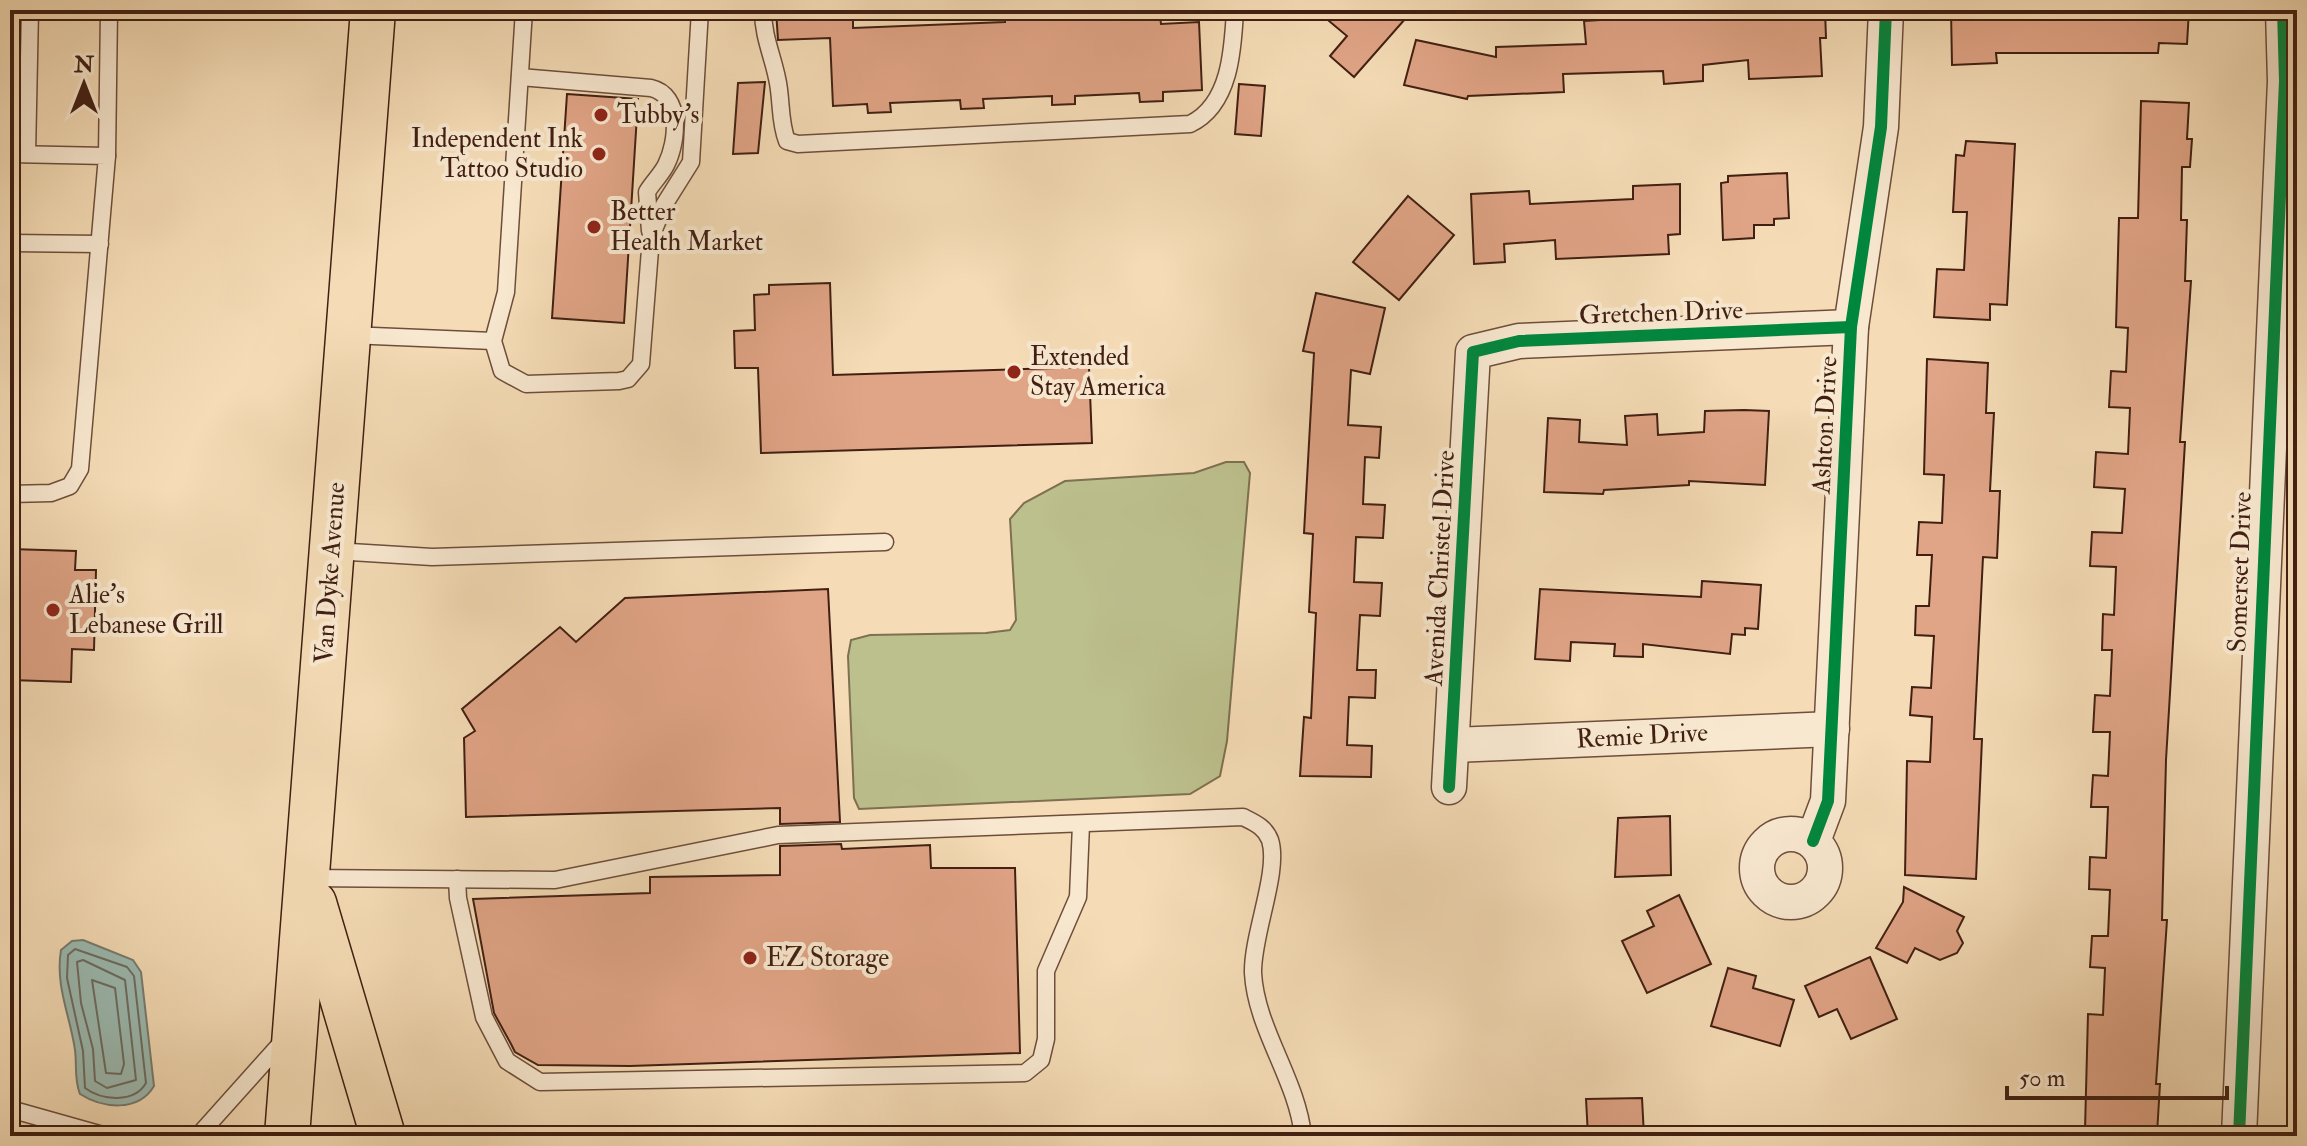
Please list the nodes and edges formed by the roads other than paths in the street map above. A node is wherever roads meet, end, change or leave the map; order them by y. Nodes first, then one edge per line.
1 (30, 10) edge
2 (109, 10) edge
3 (373, 10) edge
4 (524, 10) edge
5 (700, 10) edge
6 (763, 10) edge
7 (1235, 10) edge
8 (1886, 10) edge
9 (2283, 10) edge
10 (520, 77) junction
11 (18, 154) edge
12 (107, 156) junction
13 (651, 237) junction
14 (10, 243) edge
15 (100, 244) junction
16 (2287, 289) edge
17 (1851, 327) junction
18 (348, 334) junction
19 (493, 341) junction
20 (1473, 352) joint
21 (10, 494) edge
22 (885, 542) dead end
23 (333, 551) junction
24 (1832, 729) junction
25 (1453, 745) junction
26 (1449, 787) dead end
27 (1081, 824) junction
28 (1813, 841) dead end
29 (307, 878) junction
30 (457, 879) junction
31 (295, 1027) junction
32 (291, 1081) junction
33 (10, 1109) edge
34 (106, 1136) edge
35 (198, 1136) edge
36 (287, 1136) edge
37 (310, 1136) edge
38 (383, 1136) edge
39 (1303, 1136) edge
40 (2239, 1136) edge

1 - 11 lane
2 - 12 lane
3 - 18 main road, Van Dyke Avenue
4 - 10 lane
5 - 13 lane
6 - 7 lane
8 - 17 street, Ashton Drive
9 - 16 street, Somerset Drive
10 - 13 lane
10 - 19 lane
11 - 12 lane
12 - 15 lane
13 - 19 lane
14 - 15 lane
15 - 21 lane
16 - 40 street, Somerset Drive
17 - 20 street, Gretchen Drive
17 - 24 street, Ashton Drive
18 - 19 lane
18 - 23 main road, Van Dyke Avenue
20 - 25 street, Avenida Christel Drive
22 - 23 lane
23 - 29 main road, Van Dyke Avenue
24 - 25 street, Remie Drive
24 - 28 street, Ashton Drive
25 - 26 street, Avenida Christel Drive
27 - 30 lane
27 - 30 lane
27 - 39 lane
29 - 30 lane
29 - 31 main road, Van Dyke Avenue
29 - 38 main road
31 - 32 main road, Van Dyke Avenue
31 - 35 lane
32 - 36 main road, Van Dyke Avenue
32 - 37 main road
33 - 34 lane

